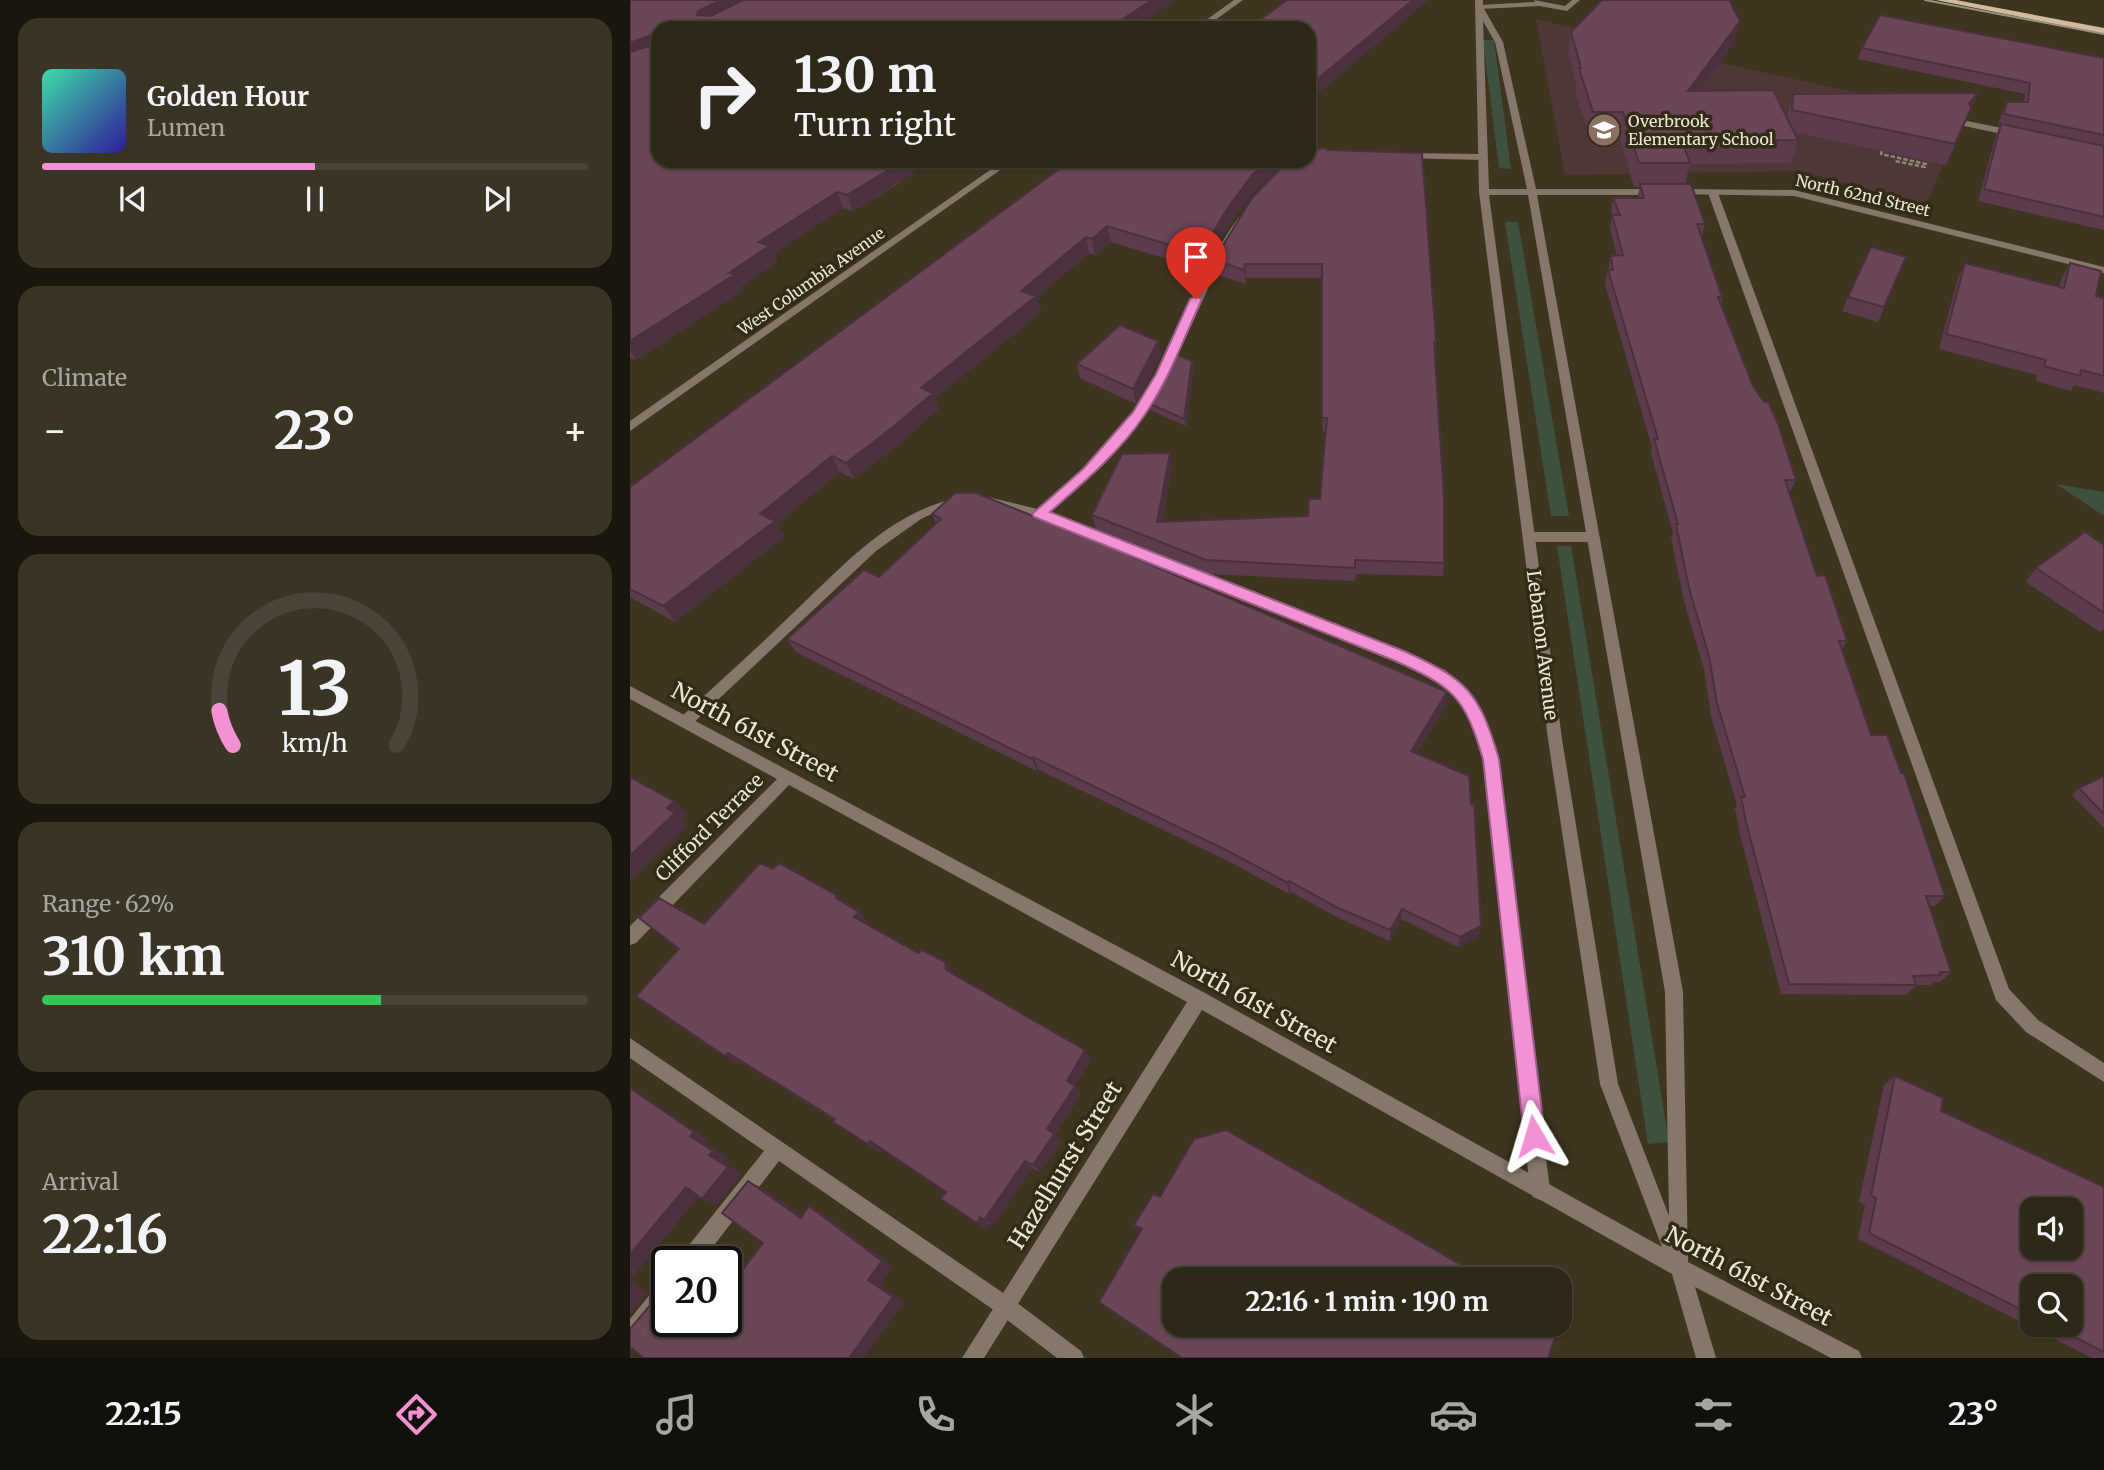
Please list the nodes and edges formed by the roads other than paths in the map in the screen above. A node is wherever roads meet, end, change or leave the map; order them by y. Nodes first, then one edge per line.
1 (1239, 0) edge
2 (1576, 0) edge
3 (1941, 0) edge
4 (1538, 2) edge
5 (1479, 3) edge
6 (1209, 21) edge
7 (2104, 31) edge
8 (1967, 124) edge
9 (2022, 135) edge
10 (1393, 156) edge
11 (1483, 157) junction
12 (999, 168) edge
13 (1484, 192) junction
14 (1532, 192) junction
15 (1713, 192) junction
16 (1251, 207) edge
17 (2104, 270) edge
18 (630, 427) edge
19 (1039, 514) junction
20 (1529, 537) junction
21 (1593, 537) junction
22 (1103, 539) edge
23 (1129, 549) edge
24 (630, 692) edge
25 (685, 722) junction
26 (788, 777) junction
27 (630, 937) edge
28 (1199, 999) junction
29 (630, 1047) edge
30 (2104, 1073) edge
31 (778, 1149) junction
32 (1540, 1190) junction
33 (701, 1246) edge
34 (1680, 1268) junction
35 (1004, 1306) junction
36 (651, 1309) edge
37 (630, 1335) edge
38 (972, 1358) edge
39 (1074, 1358) edge
40 (1706, 1358) edge
41 (1852, 1358) edge

1 - 6 street
2 - 4 street
3 - 7 main road
4 - 5 street
5 - 11 street, Lebanon Avenue
5 - 14 street, Lebanon Avenue
8 - 9 street
10 - 11 street
11 - 13 street, Lebanon Avenue
12 - 18 street, West Columbia Avenue
13 - 14 street, North 62nd Street
13 - 20 street, Lebanon Avenue
14 - 15 street, North 62nd Street
14 - 21 street, Lebanon Avenue
15 - 17 street, North 62nd Street
15 - 30 street
16 - 19 street
19 - 22 street
19 - 25 street
20 - 21 street
20 - 34 street, Lebanon Avenue
21 - 34 street, Lebanon Avenue
23 - 32 street
24 - 25 street, North 61st Street
25 - 26 street, North 61st Street
26 - 27 street, Clifford Terrace
26 - 28 street, North 61st Street
28 - 32 street, North 61st Street
28 - 35 street, Hazelhurst Street
29 - 31 street
31 - 33 street
31 - 35 street
32 - 34 street, North 61st Street
34 - 40 street, Lebanon Avenue
34 - 41 street, North 61st Street
35 - 38 street, Hazelhurst Street
35 - 39 street
36 - 37 street

